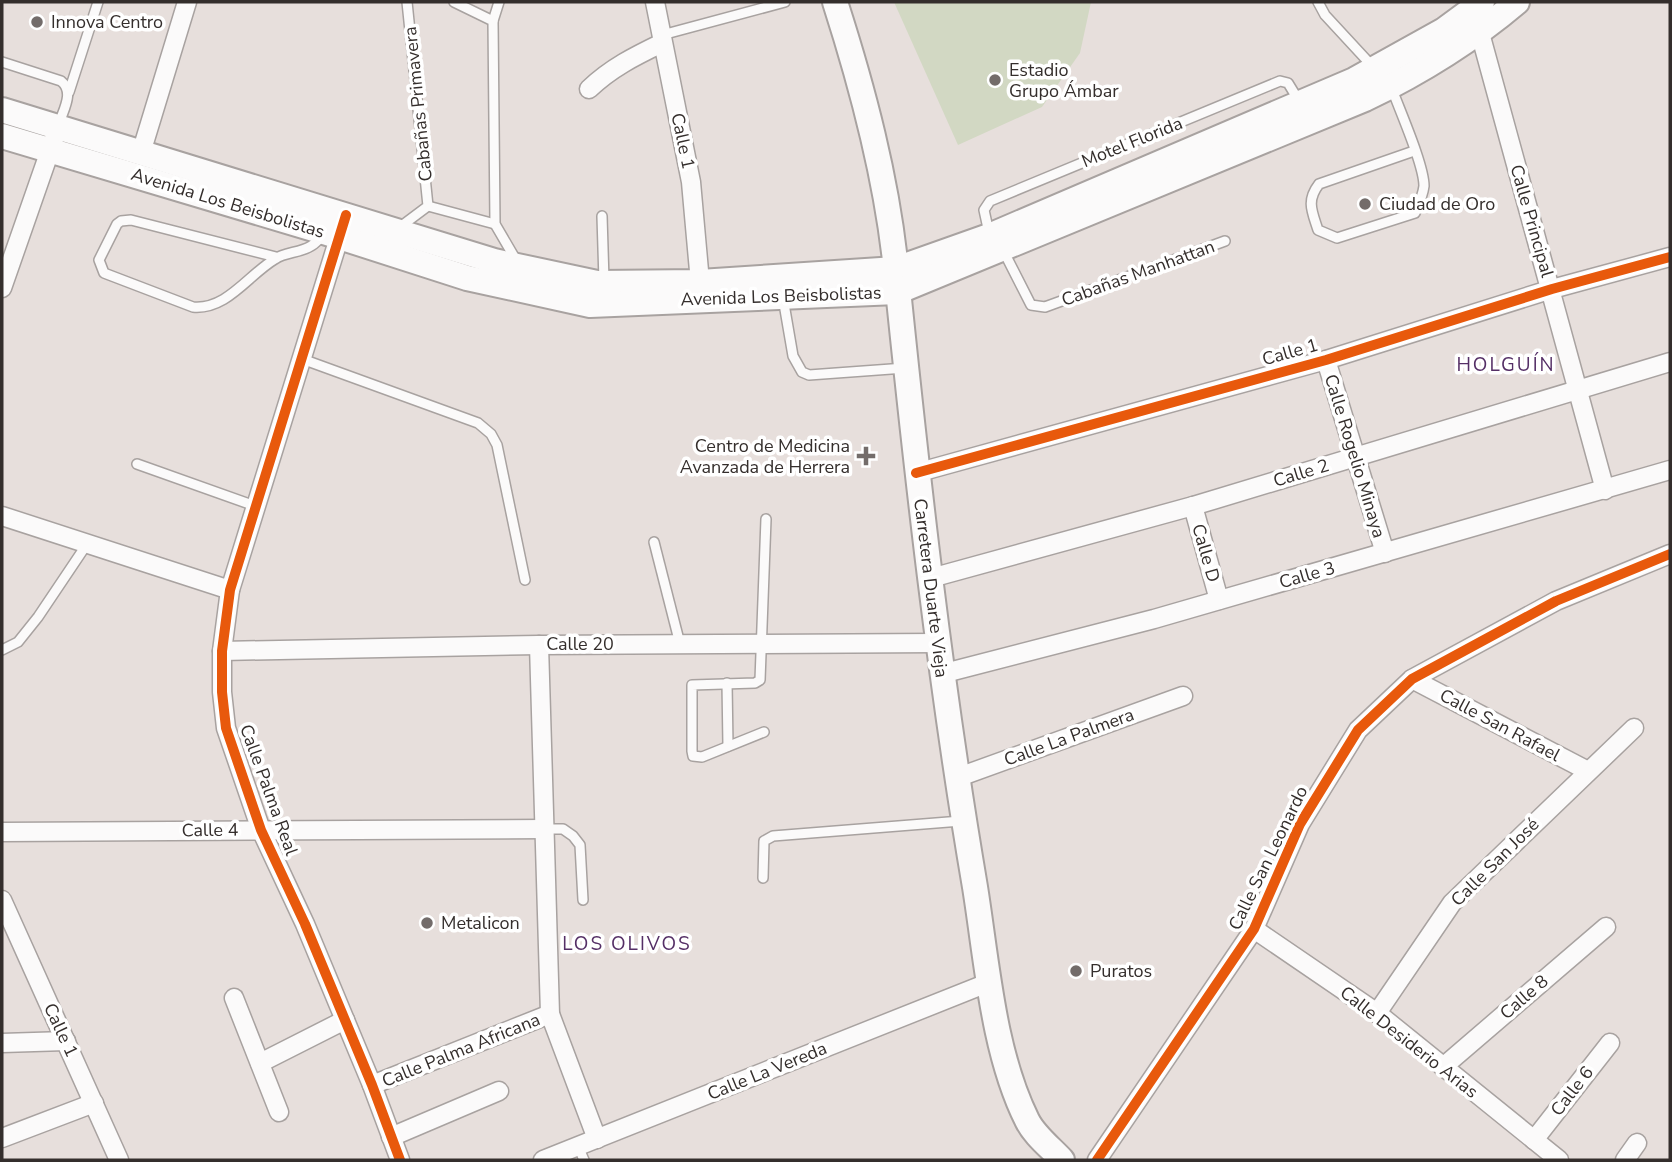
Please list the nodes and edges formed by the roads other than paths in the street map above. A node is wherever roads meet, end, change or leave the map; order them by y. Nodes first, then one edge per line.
1 (98, 2) edge
2 (407, 2) edge
3 (454, 2) edge
4 (499, 2) edge
5 (655, 2) edge
6 (785, 2) edge
7 (835, 2) edge
8 (1318, 2) edge
9 (1517, 2) edge
10 (182, 3) edge
11 (1477, 16) edge
12 (493, 21) junction
13 (662, 39) junction
14 (2, 62) edge
15 (1374, 68) junction
16 (1391, 86) junction
17 (589, 89) dead end
18 (69, 93) junction
19 (2, 110) edge
20 (2, 136) edge
21 (54, 138) junction
22 (1414, 151) junction
23 (141, 153) junction
24 (428, 206) junction
25 (602, 216) dead end
26 (495, 224) junction
27 (337, 228) junction
28 (396, 230) junction
29 (1225, 241) dead end
30 (996, 242) junction
31 (276, 257) junction
32 (1670, 257) edge
33 (520, 268) junction
34 (897, 280) junction
35 (700, 282) junction
36 (604, 283) junction
37 (2, 288) edge
38 (1552, 289) junction
39 (783, 296) junction
40 (302, 359) junction
41 (1326, 360) junction
42 (1670, 362) edge
43 (905, 368) junction
44 (1578, 389) junction
45 (1354, 457) junction
46 (137, 464) dead end
47 (1670, 470) edge
48 (916, 473) junction
49 (1605, 490) junction
50 (255, 506) junction
51 (1193, 506) junction
52 (2, 516) edge
53 (765, 519) dead end
54 (654, 542) dead end
55 (87, 544) junction
56 (1385, 553) junction
57 (1670, 554) edge
58 (931, 578) junction
59 (525, 580) dead end
60 (230, 590) junction
61 (1219, 600) junction
62 (762, 643) junction
63 (938, 643) junction
64 (680, 644) junction
65 (539, 645) junction
66 (2, 650) edge
67 (222, 651) junction
68 (941, 674) junction
69 (1412, 679) junction
70 (727, 683) junction
71 (1183, 696) dead end
72 (1634, 729) dead end
73 (764, 732) dead end
74 (728, 746) junction
75 (1588, 771) junction
76 (956, 778) junction
77 (963, 821) junction
78 (545, 829) junction
79 (261, 830) junction
80 (2, 832) edge
81 (763, 878) dead end
82 (2, 900) edge
83 (583, 900) dead end
84 (1606, 927) dead end
85 (1254, 929) junction
86 (990, 982) junction
87 (234, 998) dead end
88 (1377, 1013) junction
89 (550, 1014) junction
90 (345, 1020) junction
91 (66, 1041) junction
92 (2, 1042) edge
93 (1610, 1042) dead end
94 (260, 1063) junction
95 (1443, 1067) junction
96 (372, 1085) junction
97 (499, 1091) dead end
98 (94, 1102) junction
99 (279, 1112) dead end
100 (390, 1137) junction
101 (2, 1138) edge
102 (597, 1139) junction
103 (1534, 1140) junction
104 (1637, 1143) dead end
105 (581, 1153) edge
106 (119, 1160) edge
107 (400, 1160) edge
108 (543, 1160) edge
109 (1062, 1160) edge
110 (1097, 1160) edge
111 (1559, 1160) edge
112 (1625, 1160) edge

1 - 18 lane
2 - 24 lane, Cabañas Primavera
3 - 12 lane
4 - 12 lane
5 - 13 street, Calle 1
6 - 13 lane
7 - 34 main road, Carretera Duarte Vieja
8 - 15 lane
9 - 11 main road, Avenida Los Beisbolistas
10 - 23 street
11 - 15 main road, Avenida Los Beisbolistas
11 - 16 main road, Avenida Los Beisbolistas
11 - 38 street, Calle Principal
12 - 26 lane
13 - 17 street
13 - 35 street, Calle 1
14 - 18 lane
15 - 16 lane
15 - 30 main road, Avenida Los Beisbolistas
16 - 22 lane
16 - 30 main road, Avenida Los Beisbolistas
18 - 21 lane
19 - 21 main road, Avenida Los Beisbolistas
20 - 21 main road, Avenida Los Beisbolistas
21 - 23 main road, Avenida Los Beisbolistas
21 - 27 main road, Avenida Los Beisbolistas
21 - 37 street
22 - 22 lane
23 - 27 main road, Avenida Los Beisbolistas
24 - 26 lane, Cabañas Primavera
24 - 28 lane, Cabañas Primavera
25 - 36 lane
26 - 33 lane
27 - 28 main road, Avenida Los Beisbolistas
27 - 31 lane
27 - 39 main road, Avenida Los Beisbolistas
27 - 40 street, Calle Palma Real
28 - 33 main road, Avenida Los Beisbolistas
29 - 30 lane, Cabañas Manhattan
30 - 34 main road, Avenida Los Beisbolistas
31 - 31 lane
32 - 38 street, Calle 1
33 - 36 main road, Avenida Los Beisbolistas
34 - 35 main road, Avenida Los Beisbolistas
34 - 39 main road, Avenida Los Beisbolistas
34 - 43 main road, Carretera Duarte Vieja
35 - 36 main road, Avenida Los Beisbolistas
38 - 41 street, Calle 1
38 - 44 street, Calle Principal
39 - 43 lane
40 - 50 street, Calle Palma Real
40 - 59 lane
41 - 45 street, Calle Rogelio Minaya
41 - 48 street, Calle 1
42 - 44 street, Calle 2
43 - 48 main road, Carretera Duarte Vieja
44 - 45 street, Calle 2
44 - 49 street, Calle Principal
45 - 51 street, Calle 2
45 - 56 street, Calle Rogelio Minaya
46 - 50 lane
47 - 49 street, Calle 3
48 - 58 main road, Carretera Duarte Vieja
49 - 56 street, Calle 3
50 - 60 street, Calle Palma Real
51 - 58 street, Calle 2
51 - 61 street, Calle D
52 - 55 street
53 - 62 lane
54 - 64 lane
55 - 60 street
55 - 66 lane
56 - 61 street, Calle 3
57 - 69 street, Calle San Leonardo
58 - 63 main road, Carretera Duarte Vieja
60 - 67 street, Calle Palma Real
61 - 68 street, Calle 3
62 - 63 street, Calle 20
62 - 64 street, Calle 20
62 - 70 lane
63 - 68 main road, Carretera Duarte Vieja
64 - 65 street, Calle 20
65 - 67 street, Calle 20
65 - 78 street
67 - 79 street, Calle Palma Real
68 - 76 main road, Carretera Duarte Vieja
69 - 75 street, Calle San Rafael
69 - 85 street, Calle San Leonardo
70 - 74 lane
70 - 74 lane
71 - 76 street, Calle La Palmera
72 - 75 street, Calle San José
73 - 74 lane
75 - 88 street, Calle San José
76 - 77 main road, Carretera Duarte Vieja
77 - 81 lane
77 - 86 main road, Carretera Duarte Vieja
78 - 79 street, Calle 4
78 - 83 lane
78 - 89 street
79 - 80 street, Calle 4
79 - 90 street, Calle Palma Real
82 - 91 street, Calle 1
84 - 95 street, Calle 8
85 - 88 street, Calle Desiderio Arias
85 - 110 street, Calle San Leonardo
86 - 102 street, Calle La Vereda
86 - 109 main road, Carretera Duarte Vieja
87 - 94 street
88 - 95 street, Calle Desiderio Arias
89 - 96 street, Calle Palma Africana
89 - 102 street
90 - 94 street
90 - 96 street, Calle Palma Real
91 - 92 street
91 - 98 street, Calle 1
93 - 103 street, Calle 6
94 - 99 street
95 - 103 street, Calle Desiderio Arias
96 - 100 street, Calle Palma Real
97 - 100 street
98 - 101 street
98 - 106 street, Calle 1
100 - 107 street, Calle Palma Real
102 - 105 street, Calle La Vereda
103 - 111 street, Calle Desiderio Arias
104 - 112 street
105 - 108 street, Calle La Vereda

